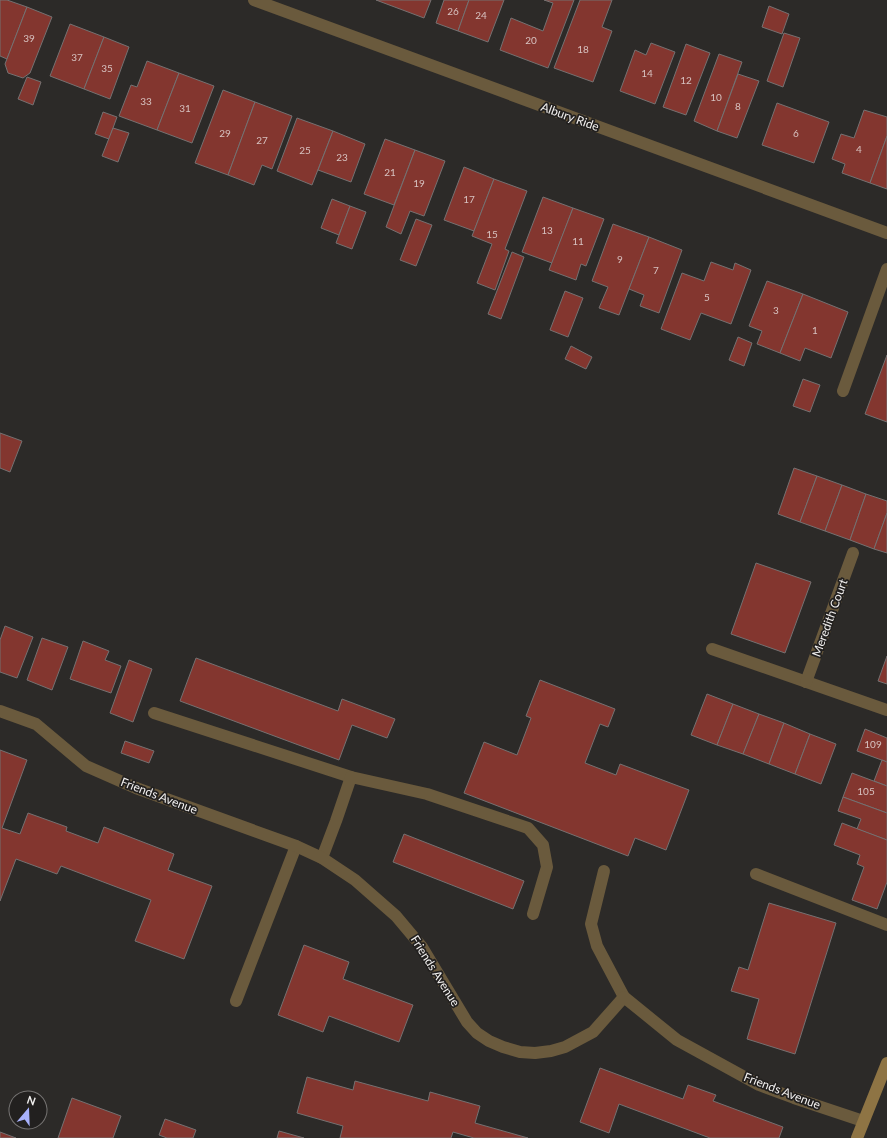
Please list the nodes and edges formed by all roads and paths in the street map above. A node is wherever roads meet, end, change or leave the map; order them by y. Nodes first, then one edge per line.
1 (254, 0) edge
2 (887, 233) edge
3 (887, 269) edge
4 (843, 391) dead end
5 (853, 553) dead end
6 (712, 649) dead end
7 (806, 682) junction
8 (887, 710) edge
9 (0, 711) edge
10 (154, 713) dead end
11 (352, 777) junction
12 (296, 846) junction
13 (322, 858) junction
14 (604, 871) dead end
15 (756, 874) dead end
16 (533, 914) dead end
17 (887, 925) edge
18 (624, 997) junction
19 (236, 1000) dead end
20 (887, 1063) edge
21 (863, 1121) junction
22 (857, 1138) edge

1 - 2 street, Albury Ride
3 - 4 street
5 - 7 street, Meredith Court
6 - 7 street
7 - 8 street
9 - 12 street, Friends Avenue
10 - 11 street
11 - 13 street
11 - 16 street
12 - 13 street, Friends Avenue
12 - 19 street
13 - 18 street, Friends Avenue
14 - 18 street
15 - 17 street
18 - 21 street, Friends Avenue
20 - 21 main road
21 - 22 main road

